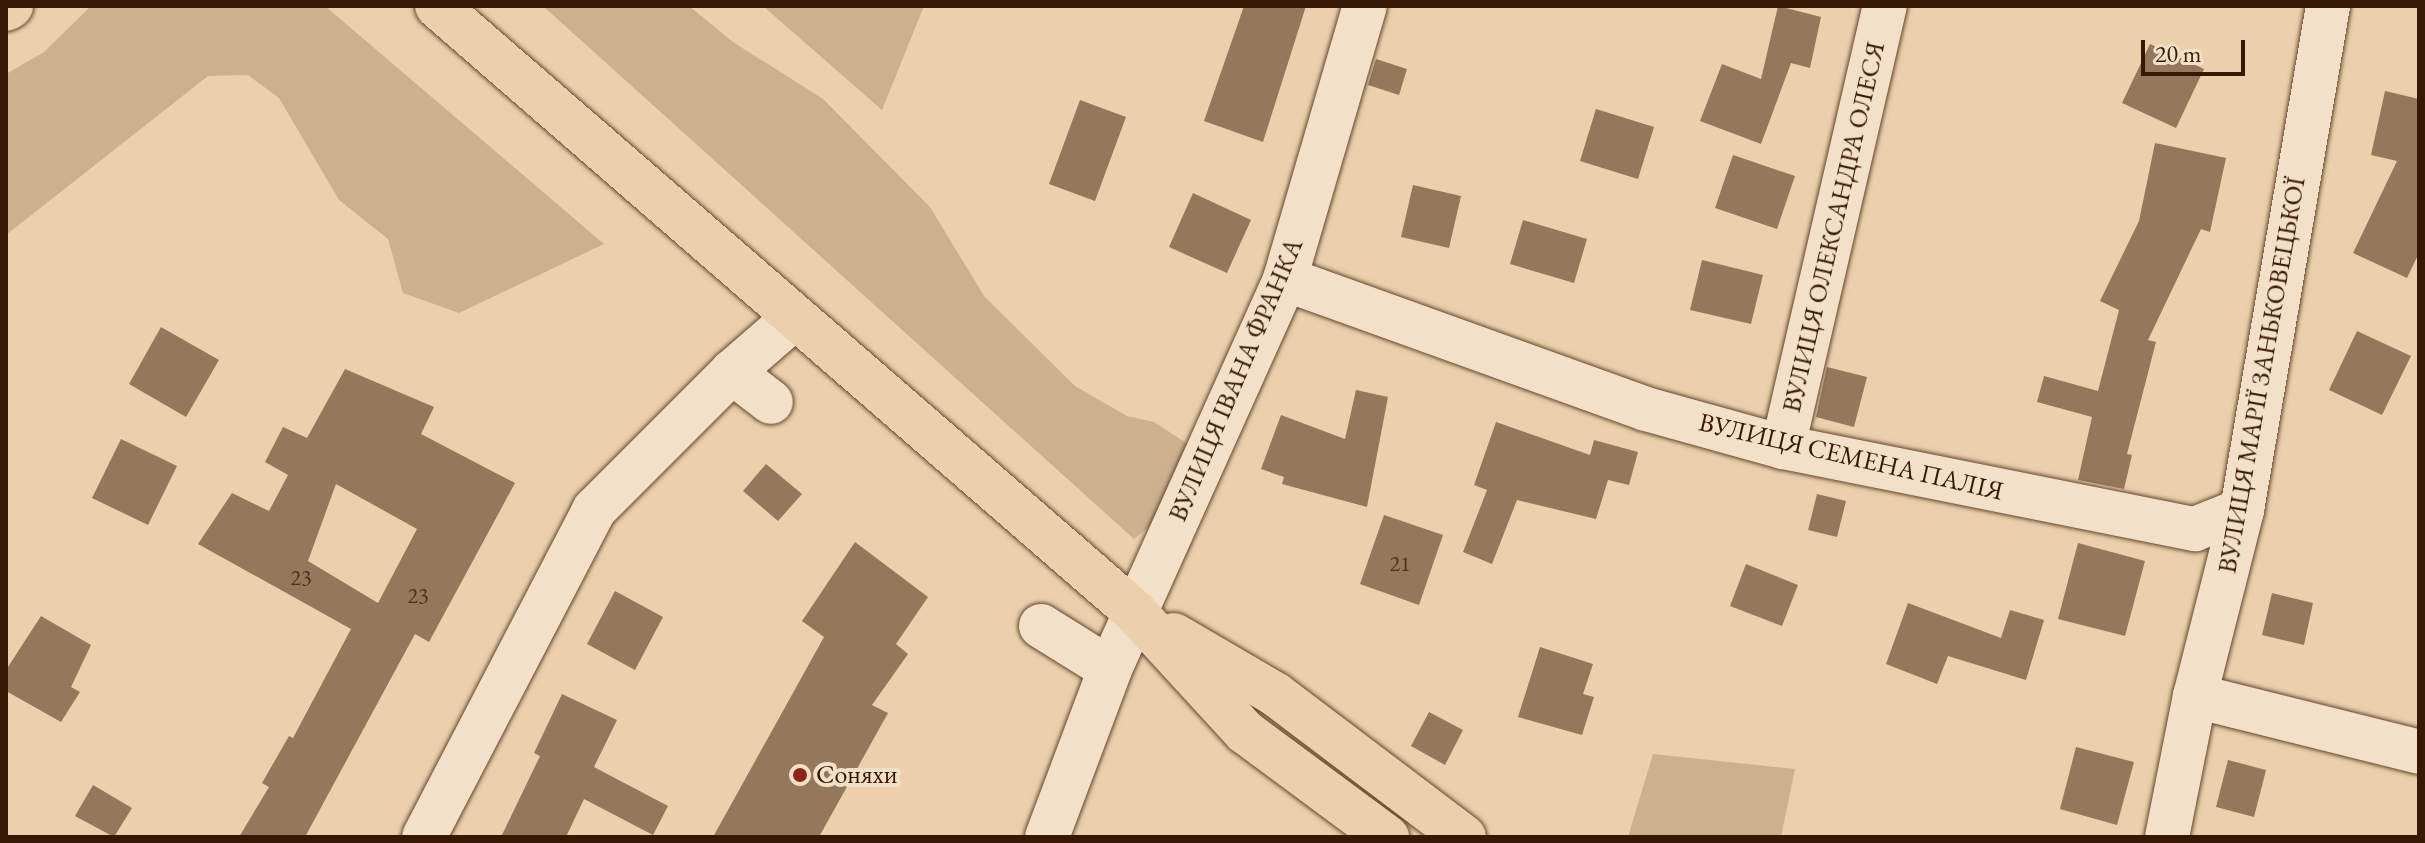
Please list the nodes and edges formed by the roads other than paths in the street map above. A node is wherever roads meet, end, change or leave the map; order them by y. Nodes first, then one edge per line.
1 (437, 6) edge
2 (1365, 6) edge
3 (1885, 6) edge
4 (2328, 6) edge
5 (1285, 279) junction
6 (793, 319) junction
7 (732, 372) junction
8 (771, 402) dead end
9 (1783, 447) junction
10 (2242, 510) junction
11 (1135, 612) junction
12 (1041, 626) dead end
13 (1110, 669) junction
14 (2195, 696) junction
15 (2419, 752) edge
16 (1375, 833) edge
17 (424, 837) edge
18 (1047, 837) edge
19 (1464, 837) edge
20 (2167, 837) edge

1 - 6 highway
2 - 5 street, ВУЛИЦЯ ІВАНА ФРАНКА
3 - 9 street, ВУЛИЦЯ ОЛЕКСАНДРА ОЛЕСЯ
4 - 10 street, ВУЛИЦЯ МАРІЇ ЗАНЬКОВЕЦЬКОЇ
5 - 9 street, ВУЛИЦЯ СЕМЕНА ПАЛІЯ
5 - 11 street, ВУЛИЦЯ ІВАНА ФРАНКА
6 - 7 street
6 - 11 highway
7 - 8 street
7 - 17 street
9 - 10 street, ВУЛИЦЯ СЕМЕНА ПАЛІЯ
10 - 14 street, ВУЛИЦЯ МАРІЇ ЗАНЬКОВЕЦЬКОЇ
11 - 13 street, ВУЛИЦЯ ІВАНА ФРАНКА
11 - 16 highway
11 - 19 highway
12 - 13 street
13 - 18 street, ВУЛИЦЯ ІВАНА ФРАНКА
14 - 15 street
14 - 20 street, ВУЛИЦЯ МАРІЇ ЗАНЬКОВЕЦЬКОЇ

